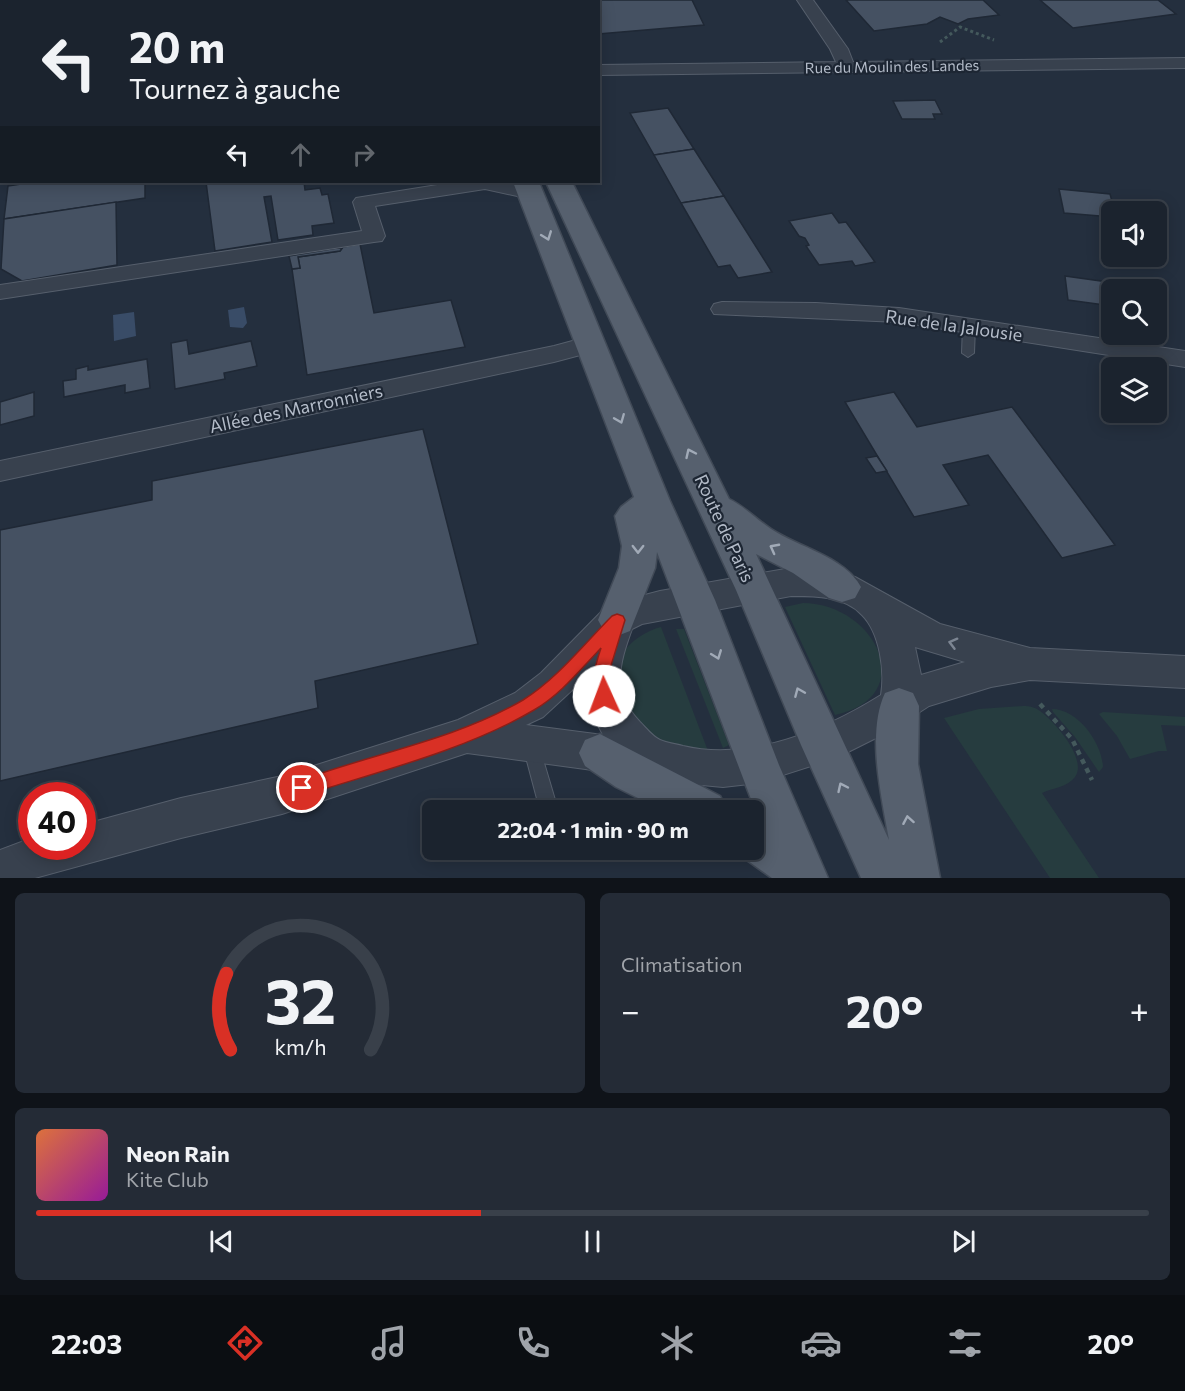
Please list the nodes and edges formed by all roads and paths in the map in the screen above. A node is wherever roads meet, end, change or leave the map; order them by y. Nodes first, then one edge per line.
1 (805, 0) edge
2 (994, 40) dead end
3 (940, 42) dead end
4 (1185, 63) edge
5 (846, 66) junction
6 (600, 70) edge
7 (480, 183) edge
8 (494, 183) edge
9 (558, 183) edge
10 (528, 187) edge
11 (0, 292) edge
12 (574, 303) junction
13 (620, 307) junction
14 (722, 309) dead end
15 (969, 326) junction
16 (591, 344) junction
17 (968, 353) dead end
18 (1185, 359) edge
19 (0, 471) edge
20 (653, 501) junction
21 (715, 506) junction
22 (842, 587) junction
23 (754, 590) junction
24 (696, 600) junction
25 (876, 606) junction
26 (617, 620) junction
27 (1030, 663) junction
28 (1185, 672) edge
29 (1040, 704) dead end
30 (528, 705) junction
31 (899, 706) junction
32 (467, 735) junction
33 (530, 743) junction
34 (822, 745) junction
35 (600, 753) junction
36 (651, 757) junction
37 (758, 765) junction
38 (1092, 780) dead end
39 (546, 800) edge
40 (685, 800) edge
41 (96, 841) edge
42 (764, 845) edge
43 (28, 860) edge
44 (0, 871) edge
45 (806, 878) edge
46 (884, 878) edge
47 (918, 878) edge

1 - 5 street
2 - 3 path
4 - 5 street, Rue du Moulin des Landes
5 - 6 street, Rue du Moulin des Landes
7 - 11 street
8 - 10 street
9 - 13 main road, Route de Paris
10 -> 12 main road
12 - 13 main road
12 - 16 main road
21 -> 13 main road, Route de Paris
14 - 15 street, Rue de la Jalousie
15 - 17 lane
15 - 18 street, Rue de la Jalousie
16 - 19 street, Allée des Marronniers
16 -> 20 main road
20 - 24 main road
20 -> 26 main road
22 -> 21 main road
21 - 23 main road, Route de Paris
22 - 23 street
22 - 25 street
23 - 24 street
34 -> 23 main road, Route de Paris
24 - 26 street
24 -> 37 main road
27 -> 25 street
25 - 31 street
26 - 30 street
26 - 36 street
27 - 28 street
27 - 31 street
29 - 38 path
30 - 32 street
30 - 33 lane
31 - 34 street
47 -> 31 main road
32 - 33 street
32 - 41 street
33 - 35 street
33 - 39 lane
34 - 37 street
46 -> 34 main road, Route de Paris
35 - 36 street
35 - 40 main road
36 - 37 street
37 - 45 main road
42 - 45 main road
43 - 44 street

